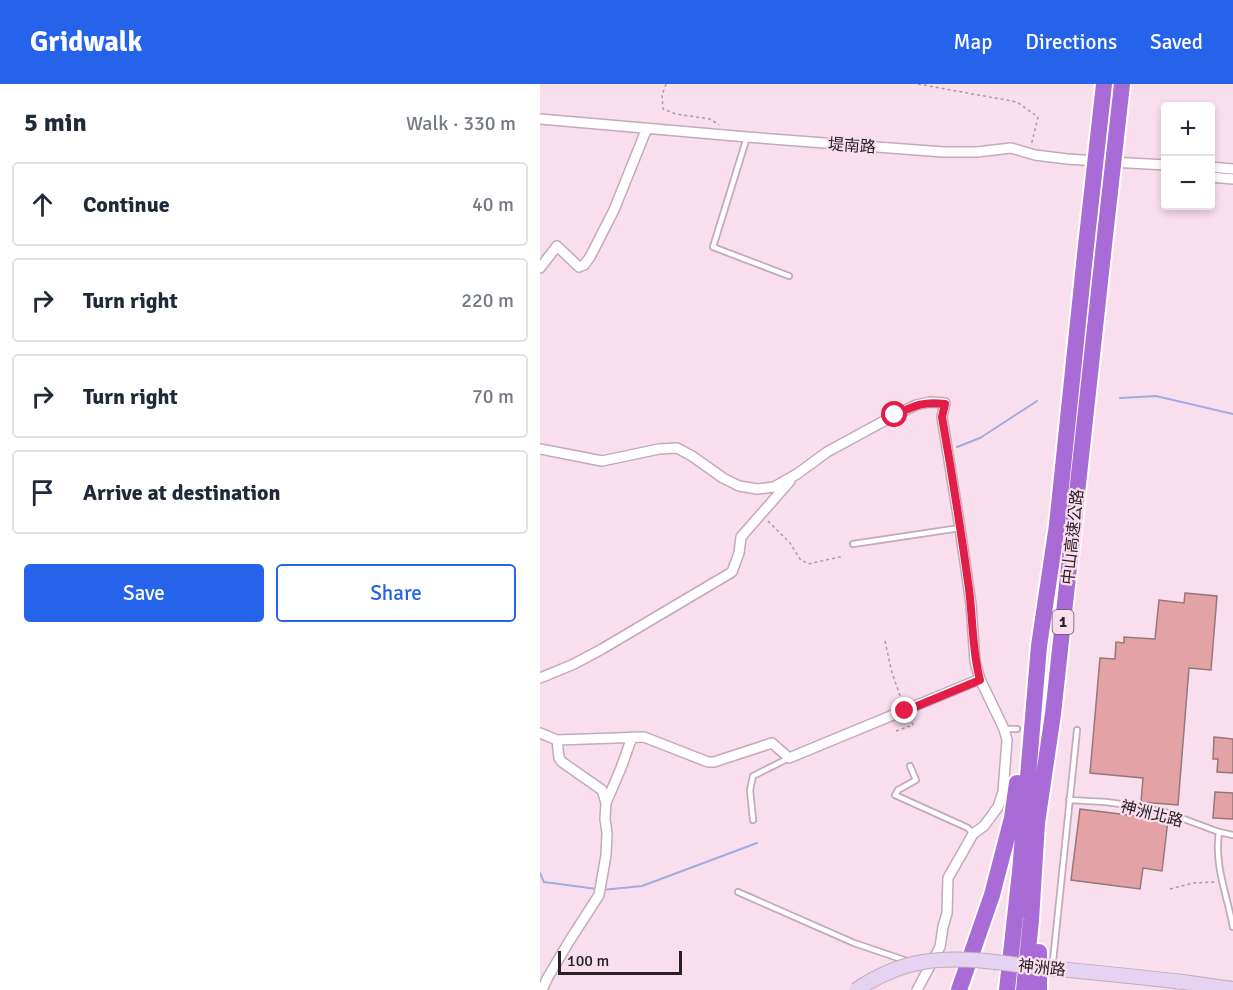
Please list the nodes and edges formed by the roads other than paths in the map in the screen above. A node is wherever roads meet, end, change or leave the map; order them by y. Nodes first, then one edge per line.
1 (1104, 84) edge
2 (1122, 84) edge
3 (540, 119) edge
4 (647, 128) junction
5 (747, 137) junction
6 (1161, 166) edge
7 (1215, 168) edge
8 (1233, 169) edge
9 (1215, 177) edge
10 (1233, 179) edge
11 (540, 268) edge
12 (789, 276) dead end
13 (540, 449) edge
14 (797, 474) junction
15 (960, 528) junction
16 (853, 544) dead end
17 (1039, 646) junction
18 (540, 678) edge
19 (980, 680) junction
20 (1004, 729) junction
21 (1017, 729) dead end
22 (1077, 730) dead end
23 (540, 733) edge
24 (632, 737) junction
25 (557, 740) junction
26 (789, 758) junction
27 (910, 766) dead end
28 (1070, 800) junction
29 (606, 803) junction
30 (753, 820) dead end
31 (1037, 823) junction
32 (1219, 832) junction
33 (973, 834) junction
34 (1233, 835) edge
35 (738, 892) dead end
36 (1233, 927) edge
37 (978, 937) junction
38 (1053, 961) dead end
39 (928, 968) junction
40 (544, 976) edge
41 (1183, 985) junction
42 (542, 990) edge
43 (856, 990) edge
44 (869, 990) edge
45 (917, 990) edge
46 (952, 990) edge
47 (959, 990) edge
48 (1007, 990) edge
49 (1024, 990) edge
50 (1039, 990) edge
51 (1231, 990) edge

1 - 17 highway, 中山高速公路 / 1, bridge
2 - 31 highway, 中山高速公路 / 1, bridge
3 - 4 street, 堤南路
4 - 5 street, 堤南路
4 - 11 street
5 - 6 street, 堤南路
5 - 12 lane
7 - 8 street
9 - 10 street
13 - 14 street
14 - 15 street
14 - 18 street
15 - 16 lane
15 - 19 street
17 - 37 highway
17 - 48 highway, 中山高速公路 / 1
19 - 20 street
19 - 26 street
20 - 21 lane
20 - 33 street
22 - 28 lane
23 - 25 street
24 - 25 street
24 - 26 street
24 - 29 street
25 - 29 street
26 - 30 lane
27 - 33 lane
28 - 32 lane, 神洲北路
28 - 38 lane
29 - 40 street
31 - 49 highway, 中山高速公路 / 1
31 - 50 highway
32 - 34 lane, 神洲北路
32 - 36 lane
33 - 39 street
35 - 39 lane
37 - 46 highway
37 - 47 highway
39 - 45 street
40 - 42 street
41 - 43 street, 神洲路, bridge
41 - 44 street, 神洲路
41 - 51 street, 神洲路

